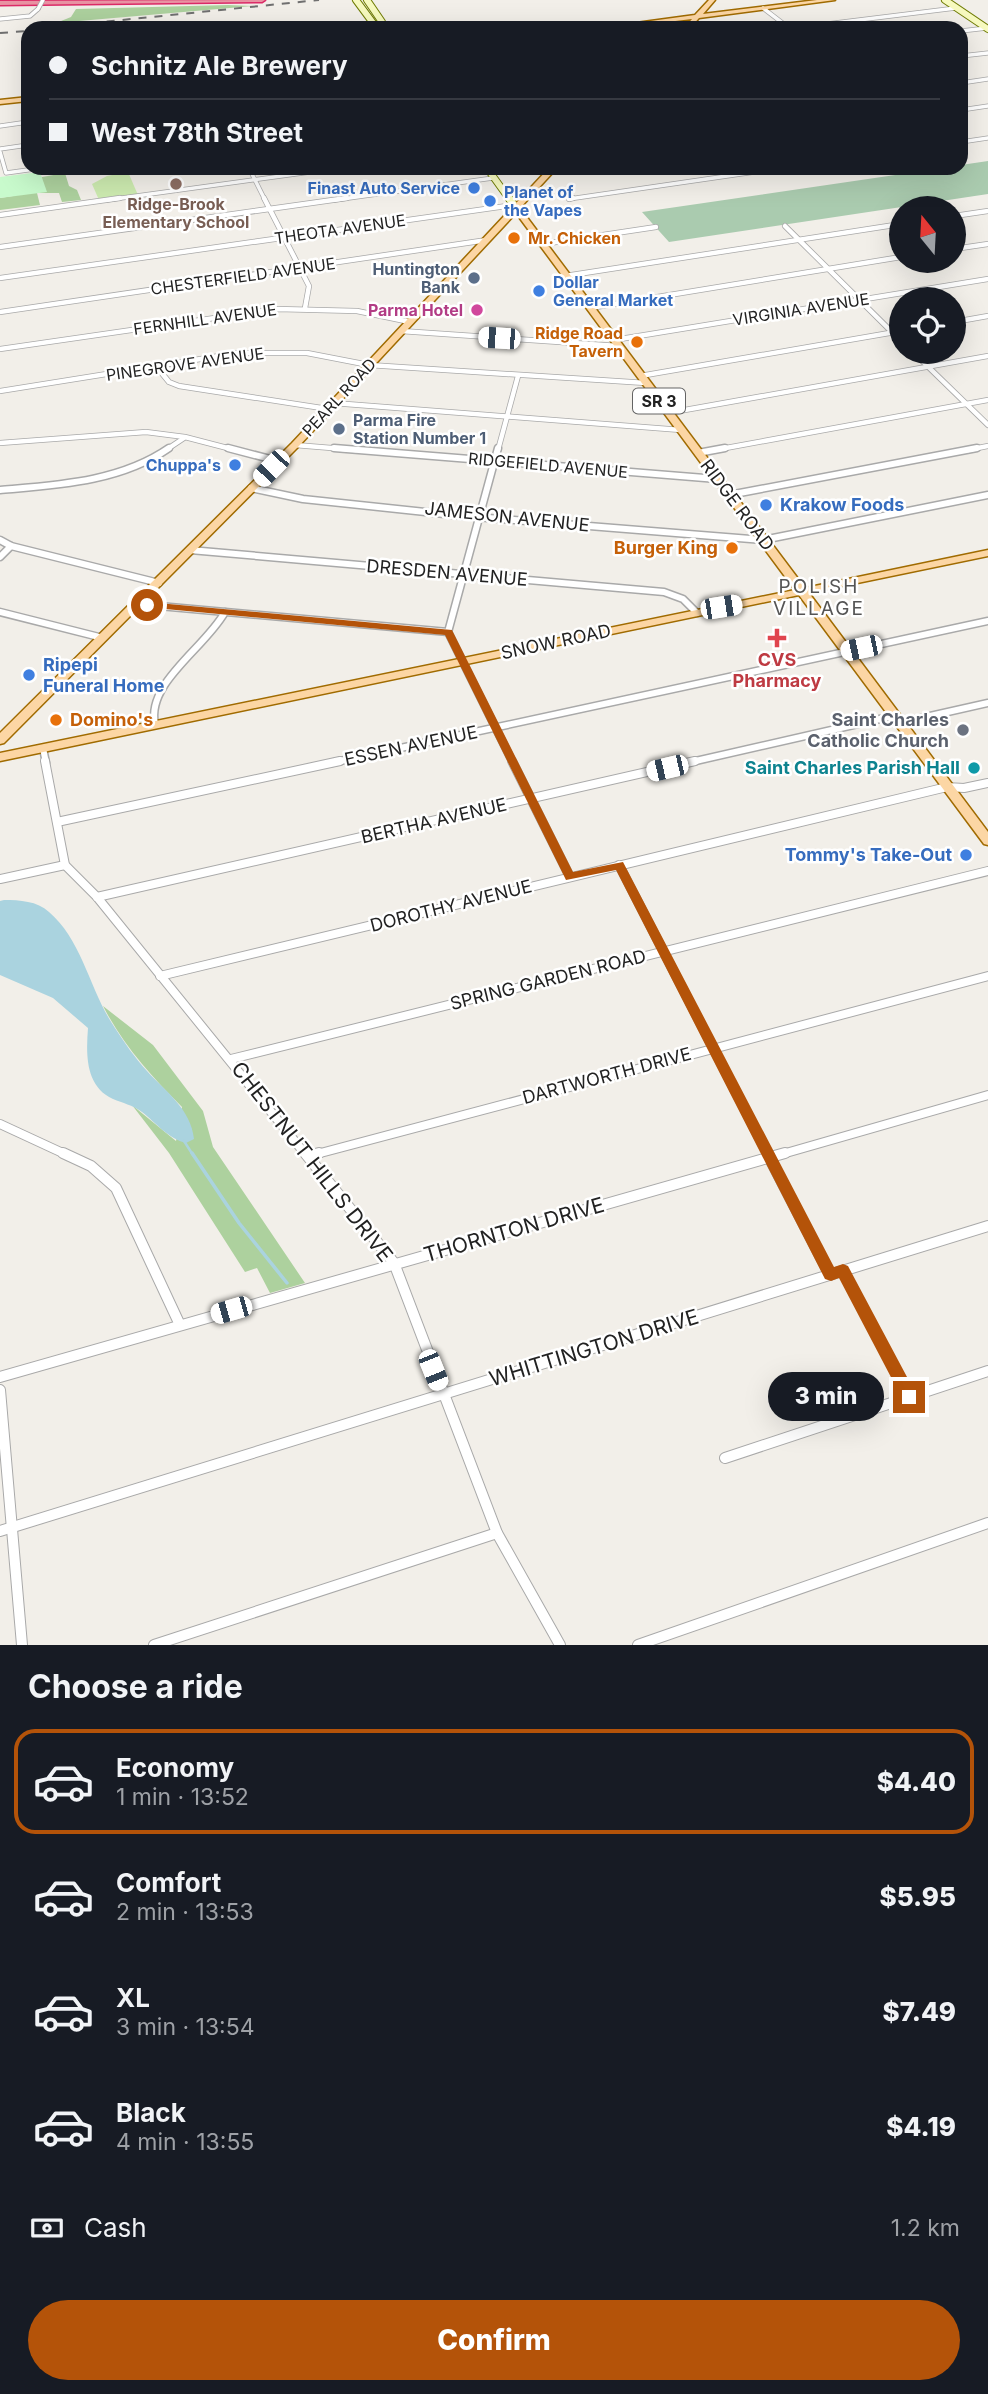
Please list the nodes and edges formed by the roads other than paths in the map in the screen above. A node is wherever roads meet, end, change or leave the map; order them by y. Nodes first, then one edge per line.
1 (43, 0) edge
2 (125, 0) edge
3 (262, 0) edge
4 (356, 0) edge
5 (367, 0) edge
6 (712, 0) edge
7 (832, 0) edge
8 (945, 0) edge
9 (85, 1) edge
10 (0, 3) edge
11 (763, 8) junction
12 (956, 8) junction
13 (697, 16) junction
14 (0, 19) edge
15 (372, 21) edge
16 (381, 21) edge
17 (657, 21) edge
18 (693, 21) edge
19 (780, 21) edge
20 (851, 21) edge
21 (988, 28) edge
22 (968, 30) edge
23 (988, 53) edge
24 (968, 55) edge
25 (988, 79) edge
26 (968, 82) edge
27 (21, 100) edge
28 (0, 102) edge
29 (988, 106) edge
30 (968, 109) edge
31 (21, 123) edge
32 (0, 126) edge
33 (988, 138) edge
34 (968, 141) edge
35 (21, 146) edge
36 (0, 150) edge
37 (21, 171) edge
38 (252, 175) edge
39 (290, 175) edge
40 (491, 175) edge
41 (546, 175) edge
42 (734, 175) edge
43 (493, 178) junction
44 (254, 180) junction
45 (569, 199) dead end
46 (515, 206) junction
47 (269, 209) junction
48 (988, 211) edge
49 (966, 214) edge
50 (0, 215) edge
51 (785, 226) dead end
52 (889, 226) edge
53 (656, 227) dead end
54 (284, 237) junction
55 (487, 240) junction
56 (800, 240) junction
57 (543, 244) junction
58 (988, 244) edge
59 (0, 247) edge
60 (966, 247) edge
61 (889, 259) edge
62 (300, 267) junction
63 (828, 269) junction
64 (565, 276) junction
65 (0, 278) edge
66 (988, 278) edge
67 (860, 300) junction
68 (305, 308) junction
69 (590, 308) junction
70 (0, 312) edge
71 (988, 316) edge
72 (966, 320) edge
73 (410, 322) junction
74 (889, 328) edge
75 (401, 331) junction
76 (889, 333) edge
77 (616, 343) junction
78 (0, 349) edge
79 (988, 356) edge
80 (926, 364) edge
81 (369, 365) junction
82 (156, 366) junction
83 (929, 367) junction
84 (518, 376) junction
85 (643, 380) junction
86 (0, 391) edge
87 (988, 400) edge
88 (966, 404) junction
89 (331, 406) junction
90 (668, 413) junction
91 (509, 417) junction
92 (988, 425) edge
93 (681, 430) junction
94 (185, 437) junction
95 (0, 443) edge
96 (295, 445) junction
97 (988, 446) edge
98 (698, 453) junction
99 (278, 461) junction
100 (495, 461) junction
101 (717, 479) junction
102 (251, 488) junction
103 (0, 490) edge
104 (729, 495) junction
105 (988, 495) edge
106 (481, 517) junction
107 (0, 540) edge
108 (764, 540) junction
109 (11, 546) junction
110 (190, 550) junction
111 (988, 553) edge
112 (0, 557) edge
113 (463, 574) junction
114 (159, 583) junction
115 (802, 592) junction
116 (138, 604) junction
117 (0, 612) edge
118 (225, 612) junction
119 (697, 613) junction
120 (988, 621) edge
121 (448, 632) junction
122 (103, 638) junction
123 (847, 651) junction
124 (463, 661) junction
125 (988, 703) edge
126 (896, 720) junction
127 (155, 724) junction
128 (497, 728) junction
129 (10, 730) junction
130 (0, 740) edge
131 (43, 748) junction
132 (26, 751) junction
133 (0, 757) edge
134 (988, 783) edge
135 (947, 787) junction
136 (531, 799) junction
137 (57, 822) junction
138 (988, 841) edge
139 (65, 865) junction
140 (619, 865) junction
141 (988, 871) edge
142 (570, 877) junction
143 (0, 879) edge
144 (97, 897) junction
145 (665, 951) junction
146 (160, 976) junction
147 (988, 976) edge
148 (714, 1048) junction
149 (231, 1059) junction
150 (988, 1095) edge
151 (0, 1125) edge
152 (307, 1156) junction
153 (770, 1158) junction
154 (988, 1226) edge
155 (394, 1263) junction
156 (843, 1271) junction
157 (831, 1275) junction
158 (180, 1325) junction
159 (988, 1371) edge
160 (0, 1377) edge
161 (0, 1390) edge
162 (443, 1394) junction
163 (909, 1397) junction
164 (724, 1458) dead end
165 (988, 1523) edge
166 (12, 1528) junction
167 (0, 1531) edge
168 (497, 1533) junction
169 (22, 1645) edge
170 (154, 1645) edge
171 (560, 1645) edge
172 (638, 1645) edge

1 - 14 street, bridge
2 - 9 highway
3 - 9 highway
4 - 15 main road
5 - 16 main road
6 - 13 main road
7 - 11 main road
8 - 12 main road
9 - 10 highway
11 - 13 main road
11 - 19 street
12 - 20 street
12 - 21 main road
13 - 17 main road
13 - 18 main road
21 - 22 street
23 - 24 street
25 - 26 street
27 - 28 main road
29 - 30 street
31 - 32 street
33 - 34 street
35 - 36 street
36 - 37 street
38 - 44 street
39 - 44 street
40 - 43 main road, RIDGE ROAD
41 - 46 main road, PEARL ROAD
42 - 45 street
43 - 46 main road, RIDGE ROAD
43 - 47 street
44 - 47 street
44 - 50 street
46 - 54 street, THEOTA AVENUE
46 - 55 main road, PEARL ROAD
46 - 57 main road, RIDGE ROAD / SR 3
47 - 54 street
47 - 59 street
48 - 49 street
51 - 56 street
52 - 56 street
53 - 57 street
54 - 62 street
54 - 65 street, THEOTA AVENUE
55 - 62 street, CHESTERFIELD AVENUE
55 - 73 main road, PEARL ROAD
56 - 63 street
56 - 64 street
57 - 64 main road, RIDGE ROAD / SR 3
58 - 60 street
61 - 63 street
62 - 68 street
62 - 70 street, CHESTERFIELD AVENUE
63 - 67 street
63 - 69 street
64 - 69 main road, RIDGE ROAD / SR 3
66 - 67 street, VIRGINIA AVENUE
67 - 74 street
67 - 77 street, VIRGINIA AVENUE
68 - 73 street, FERNHILL AVENUE
68 - 78 street, FERNHILL AVENUE
69 - 77 main road, RIDGE ROAD / SR 3
71 - 72 street
73 - 75 main road, PEARL ROAD
75 - 77 street, VIRGINIA AVENUE
75 - 81 main road, PEARL ROAD
76 - 85 street, PINEGROVE AVENUE
77 - 85 main road, RIDGE ROAD / SR 3
79 - 83 street
80 - 83 street
81 - 82 street, PINEGROVE AVENUE
81 - 84 street, PINEGROVE AVENUE
81 - 89 main road, PEARL ROAD
82 - 86 street, PINEGROVE AVENUE
82 - 89 street
83 - 88 street
83 - 90 street
84 - 85 street, PINEGROVE AVENUE
84 - 91 street
85 - 90 main road, RIDGE ROAD / SR 3
87 - 88 street
88 - 92 street
88 - 98 street
89 - 91 street
89 - 96 main road, PEARL ROAD
90 - 93 main road, RIDGE ROAD / SR 3
91 - 93 street
91 - 100 street
93 - 98 main road, RIDGE ROAD / SR 3
94 - 95 street
94 - 99 street
94 - 103 street
96 - 99 main road, PEARL ROAD
96 - 100 street, RIDGEFIELD AVENUE
97 - 104 street
98 - 101 main road, RIDGE ROAD / SR 3
99 - 102 main road, PEARL ROAD
100 - 101 street, RIDGEFIELD AVENUE
100 - 106 street
101 - 104 main road, RIDGE ROAD / SR 3
102 - 106 street, JAMESON AVENUE
102 - 110 main road, PEARL ROAD
104 - 108 main road, RIDGE ROAD / SR 3
105 - 108 street, JAMESON AVENUE
106 - 108 street, JAMESON AVENUE
106 - 113 street
107 - 109 street
108 - 115 main road, RIDGE ROAD / SR 3
109 - 112 street
109 - 114 street
110 - 113 street, DRESDEN AVENUE
110 - 114 main road, PEARL ROAD
111 - 115 main road, SNOW ROAD
113 - 119 street, DRESDEN AVENUE
113 - 121 street
114 - 116 main road, PEARL ROAD
115 - 119 main road, SNOW ROAD
115 - 123 main road, RIDGE ROAD / SR 3
116 - 118 street
116 - 122 main road, PEARL ROAD
117 - 122 street
118 - 121 street
118 - 127 street
119 - 124 main road, SNOW ROAD
120 - 123 street, ESSEN AVENUE
121 - 124 street
122 - 129 main road, PEARL ROAD
123 - 126 main road, RIDGE ROAD / SR 3
123 - 128 street, ESSEN AVENUE
124 - 127 main road, SNOW ROAD
124 - 128 street
125 - 126 street, BERTHA AVENUE
126 - 135 main road, RIDGE ROAD / SR 3
126 - 136 street, BERTHA AVENUE
127 - 131 main road, SNOW ROAD
128 - 136 street
128 - 137 street, ESSEN AVENUE
129 - 130 main road, PEARL ROAD
129 - 132 main road
131 - 132 main road, SNOW ROAD
131 - 137 street
132 - 133 main road, SNOW ROAD
134 - 135 street, DOROTHY AVENUE
135 - 138 main road, RIDGE ROAD / SR 3
135 - 140 street, DOROTHY AVENUE
136 - 142 street
136 - 144 street, BERTHA AVENUE
137 - 139 street
139 - 143 street
139 - 144 street, CHESTNUT HILLS DRIVE
140 - 142 street, DOROTHY AVENUE
140 - 145 street
141 - 145 street, SPRING GARDEN ROAD
142 - 146 street, DOROTHY AVENUE
144 - 146 street, CHESTNUT HILLS DRIVE
145 - 148 street
145 - 149 street, SPRING GARDEN ROAD
146 - 149 street, CHESTNUT HILLS DRIVE
147 - 148 street, DARTWORTH DRIVE
148 - 152 street, DARTWORTH DRIVE
148 - 153 street
149 - 152 street, CHESTNUT HILLS DRIVE
150 - 153 street, THORNTON DRIVE
151 - 158 street
152 - 155 street, CHESTNUT HILLS DRIVE
153 - 155 street, THORNTON DRIVE
153 - 157 street
154 - 156 street, WHITTINGTON DRIVE
155 - 158 street, THORNTON DRIVE
155 - 162 street, CHESTNUT HILLS DRIVE
156 - 157 street, WHITTINGTON DRIVE
156 - 163 street
157 - 162 street, WHITTINGTON DRIVE
158 - 160 street, THORNTON DRIVE
159 - 163 street
161 - 166 street
162 - 166 street, WHITTINGTON DRIVE
162 - 168 street, CHESTNUT HILLS DRIVE
163 - 164 street
165 - 172 street
166 - 167 street, WHITTINGTON DRIVE
166 - 169 street
168 - 170 street
168 - 171 street, CHESTNUT HILLS DRIVE

